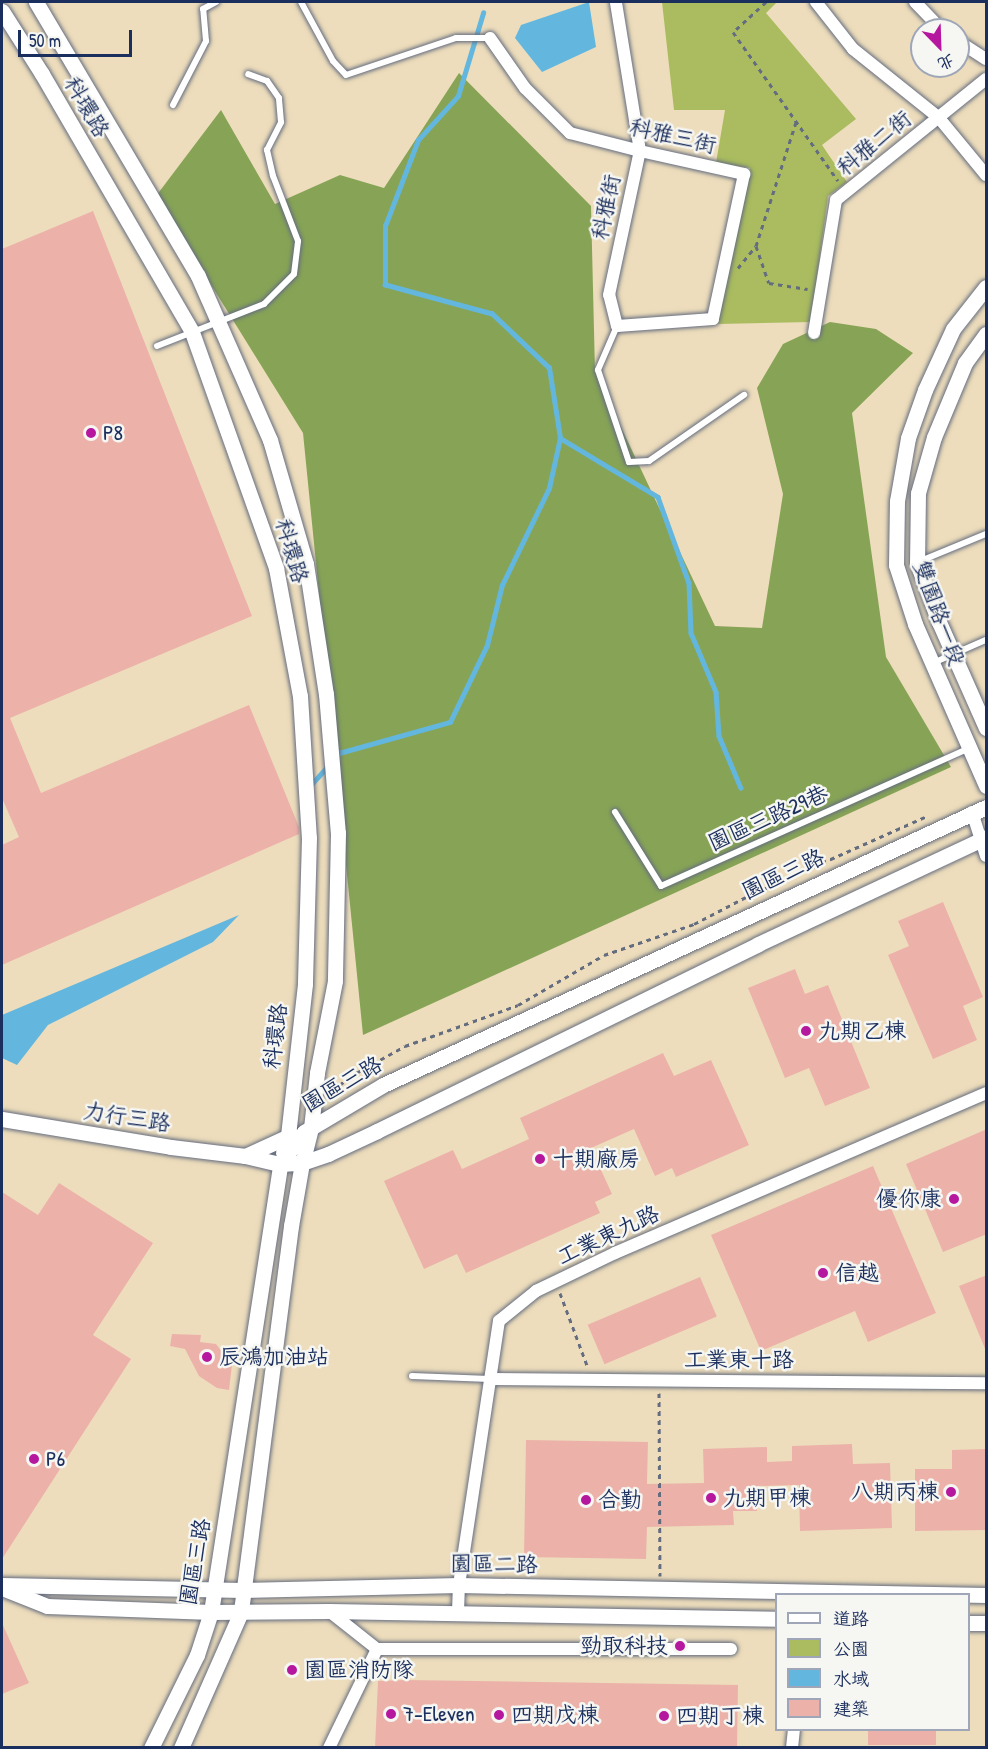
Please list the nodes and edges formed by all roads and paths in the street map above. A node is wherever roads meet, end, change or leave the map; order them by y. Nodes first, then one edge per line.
1 (36, 2) edge
2 (216, 2) edge
3 (301, 2) edge
4 (616, 2) edge
5 (766, 2) edge
6 (816, 2) edge
7 (915, 2) edge
8 (2, 11) edge
9 (930, 18) edge
10 (490, 38) joint
11 (970, 48) edge
12 (987, 59) edge
13 (248, 74) dead end
14 (987, 79) edge
15 (172, 105) dead end
16 (939, 118) junction
17 (796, 121) junction
18 (640, 151) junction
19 (987, 176) edge
20 (846, 192) junction
21 (756, 246) junction
22 (987, 287) edge
23 (720, 290) junction
24 (821, 290) junction
25 (220, 322) junction
26 (617, 326) junction
27 (192, 332) junction
28 (814, 333) dead end
29 (987, 334) edge
30 (157, 346) dead end
31 (744, 395) dead end
32 (987, 534) edge
33 (917, 563) junction
34 (987, 640) edge
35 (954, 654) junction
36 (933, 663) junction
37 (987, 728) edge
38 (970, 748) junction
39 (987, 786) edge
40 (980, 810) edge
41 (615, 812) dead end
42 (926, 816) dead end
43 (984, 839) edge
44 (987, 856) edge
45 (316, 1080) junction
46 (333, 1091) dead end
47 (987, 1093) edge
48 (344, 1106) junction
49 (2, 1119) edge
50 (307, 1130) junction
51 (288, 1135) junction
52 (245, 1156) junction
53 (302, 1163) junction
54 (280, 1164) junction
55 (555, 1282) junction
56 (412, 1376) dead end
57 (491, 1379) junction
58 (594, 1380) junction
59 (659, 1381) junction
60 (987, 1383) edge
61 (459, 1585) junction
62 (2, 1586) edge
63 (215, 1589) junction
64 (242, 1590) junction
65 (660, 1590) junction
66 (775, 1593) edge
67 (970, 1595) edge
68 (987, 1595) edge
69 (329, 1611) junction
70 (211, 1612) junction
71 (241, 1612) junction
72 (458, 1612) junction
73 (775, 1619) edge
74 (970, 1623) edge
75 (987, 1623) edge
76 (377, 1649) junction
77 (731, 1649) dead end
78 (794, 1731) edge
79 (329, 1747) edge
80 (151, 1748) edge
81 (181, 1748) edge
82 (792, 1748) edge

1 - 25 street, 科環路
2 - 15 lane
3 - 10 lane
4 - 18 street, 科雅街
5 - 17 path
6 - 16 street
7 - 9 street
8 - 27 street, 科環路
10 - 18 street, 科雅三街
11 - 12 street
13 - 25 lane
14 - 16 street, 科雅二街
16 - 19 street
16 - 20 street, 科雅二街
17 - 20 path
17 - 21 path
18 - 23 street, 科雅三街
18 - 26 street, 科雅街
20 - 24 street, 科雅二街
21 - 23 path
21 - 24 path
22 - 36 street, 雙園路一段
23 - 26 street, 科雅三街
24 - 28 street, 科雅二街
25 - 27 lane
25 - 45 street, 科環路
26 - 31 lane
27 - 30 lane
27 - 51 street, 科環路
29 - 33 street, 雙園路一段
32 - 33 lane
33 - 35 street, 雙園路一段
34 - 35 lane
35 - 36 lane
35 - 37 street, 雙園路一段
36 - 38 street, 雙園路一段
38 - 39 street, 雙園路一段
38 - 41 lane, 園區三路29巷
40 - 43 street
40 - 48 street, 園區三路
42 - 46 path
43 - 44 street
43 - 53 street
45 - 48 street, 科環路
45 - 50 street, 科環路
47 - 55 street, 工業東九路
48 - 50 street, 園區三路
49 - 52 street, 力行三路
50 - 51 street
50 - 53 street, 科環路
50 - 54 street, 園區三路
51 - 52 street
51 - 54 street, 科環路
52 - 54 street, 力行三路
53 - 54 street, 力行三路
53 - 64 street
54 - 63 street, 園區三路
55 - 57 street, 工業東九路
55 - 58 path
56 - 57 lane
57 - 58 street, 工業東十路
57 - 61 street, 工業東九路
58 - 59 street, 工業東十路
59 - 60 street, 工業東十路
59 - 65 path
61 - 64 street, 園區二路
61 - 65 street, 園區二路
61 - 72 street, 工業東九路
62 - 63 street, 園區二路
62 - 70 street, 園區二路
63 - 64 street, 園區二路
63 - 70 street, 園區三路
64 - 71 street
65 - 66 street, 園區二路
67 - 68 street, 園區二路
69 - 71 street, 園區二路
69 - 72 street, 園區二路
69 - 76 street
70 - 71 street, 園區二路
70 - 80 street, 園區三路
71 - 81 street
72 - 73 street, 園區二路
74 - 75 street
76 - 77 street
76 - 79 street
78 - 82 street

